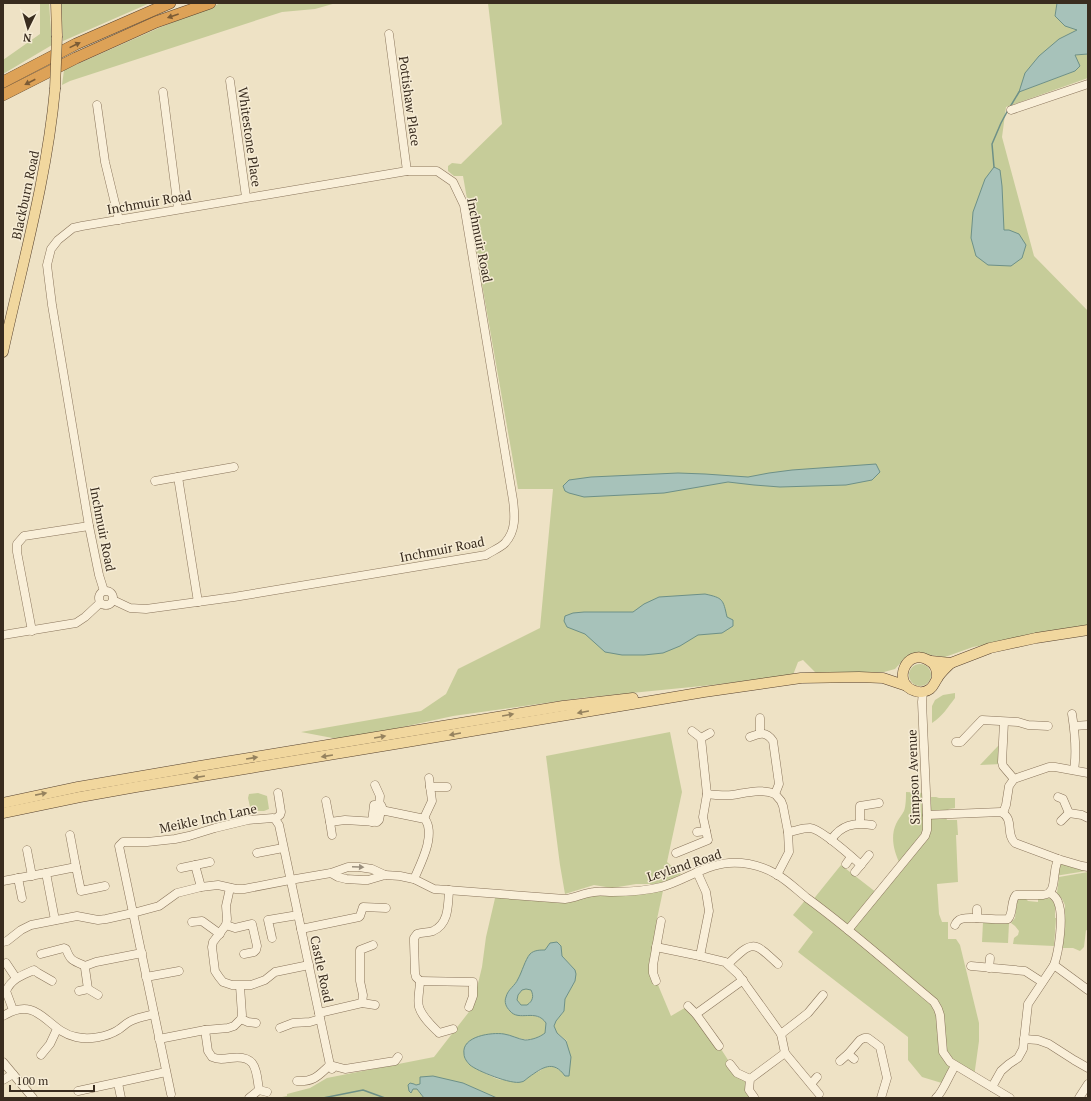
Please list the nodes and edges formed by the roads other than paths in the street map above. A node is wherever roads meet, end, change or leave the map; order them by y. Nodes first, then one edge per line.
1 (56, 3) edge
2 (170, 3) edge
3 (210, 3) edge
4 (388, 34) dead end
5 (230, 81) dead end
6 (3, 82) edge
7 (1088, 84) edge
8 (164, 92) dead end
9 (3, 95) edge
10 (97, 104) dead end
11 (1011, 110) dead end
12 (407, 171) junction
13 (246, 197) junction
14 (178, 209) junction
15 (119, 220) junction
16 (3, 352) edge
17 (234, 467) dead end
18 (178, 477) junction
19 (155, 481) dead end
20 (89, 526) junction
21 (104, 591) junction
22 (113, 600) junction
23 (198, 602) junction
24 (100, 603) junction
25 (1088, 630) edge
26 (32, 631) junction
27 (3, 635) edge
28 (931, 662) junction
29 (951, 663) junction
30 (903, 671) junction
31 (883, 678) junction
32 (937, 678) junction
33 (907, 686) junction
34 (704, 692) junction
35 (923, 692) junction
36 (1072, 714) dead end
37 (760, 718) dead end
38 (1004, 722) junction
39 (1088, 725) edge
40 (1048, 726) dead end
41 (1074, 726) junction
42 (692, 731) dead end
43 (710, 733) dead end
44 (760, 733) junction
45 (750, 737) dead end
46 (702, 738) junction
47 (956, 742) dead end
48 (1074, 770) junction
49 (1088, 773) edge
50 (429, 778) dead end
51 (1014, 779) junction
52 (375, 785) dead end
53 (430, 787) junction
54 (447, 787) dead end
55 (278, 793) dead end
56 (707, 794) junction
57 (775, 794) junction
58 (1058, 797) dead end
59 (326, 801) dead end
60 (381, 801) junction
61 (3, 803) edge
62 (879, 803) dead end
63 (3, 813) edge
64 (1003, 813) junction
65 (1069, 813) junction
66 (927, 815) junction
67 (424, 818) junction
68 (1088, 818) edge
69 (276, 819) junction
70 (1061, 821) dead end
71 (330, 822) junction
72 (860, 823) junction
73 (872, 825) dead end
74 (788, 832) junction
75 (332, 834) dead end
76 (70, 835) dead end
77 (831, 840) junction
78 (72, 846) junction
79 (63, 848) dead end
80 (283, 848) junction
81 (27, 850) dead end
82 (676, 852) dead end
83 (257, 853) dead end
84 (869, 855) dead end
85 (851, 857) junction
86 (1058, 859) junction
87 (210, 862) dead end
88 (846, 864) dead end
89 (861, 865) junction
90 (195, 866) junction
91 (1088, 866) edge
92 (76, 867) junction
93 (181, 868) dead end
94 (697, 872) junction
95 (855, 872) dead end
96 (46, 873) junction
97 (331, 873) junction
98 (385, 875) junction
99 (777, 875) junction
100 (32, 876) junction
101 (18, 878) junction
102 (414, 879) junction
103 (290, 880) junction
104 (3, 881) edge
105 (105, 886) dead end
106 (200, 887) junction
107 (230, 888) junction
108 (449, 890) junction
109 (1050, 893) junction
110 (22, 898) dead end
111 (386, 908) dead end
112 (977, 909) dead end
113 (133, 913) junction
114 (298, 915) junction
115 (977, 918) junction
116 (55, 920) junction
117 (661, 921) dead end
118 (192, 922) dead end
119 (226, 925) junction
120 (955, 925) dead end
121 (301, 929) junction
122 (848, 930) junction
123 (220, 934) junction
124 (272, 938) dead end
125 (3, 942) edge
126 (373, 945) dead end
127 (656, 947) junction
128 (142, 953) junction
129 (42, 954) dead end
130 (244, 954) dead end
131 (700, 956) junction
132 (990, 958) dead end
133 (6, 962) dead end
134 (728, 964) junction
135 (778, 964) dead end
136 (309, 965) junction
137 (1054, 965) junction
138 (85, 966) junction
139 (971, 966) dead end
140 (989, 968) junction
141 (179, 971) dead end
142 (146, 977) junction
143 (16, 978) junction
144 (743, 980) junction
145 (52, 981) dead end
146 (420, 981) junction
147 (656, 981) dead end
148 (1042, 982) junction
149 (240, 986) junction
150 (88, 989) junction
151 (1088, 990) edge
152 (79, 991) dead end
153 (98, 995) dead end
154 (818, 997) dead end
155 (362, 1003) junction
156 (375, 1005) dead end
157 (688, 1006) dead end
158 (469, 1007) dead end
159 (13, 1010) junction
160 (154, 1014) junction
161 (696, 1014) junction
162 (3, 1016) edge
163 (320, 1016) junction
164 (241, 1019) junction
165 (256, 1023) dead end
166 (280, 1028) dead end
167 (57, 1029) junction
168 (453, 1029) dead end
169 (205, 1030) junction
170 (781, 1034) junction
171 (160, 1039) junction
172 (1024, 1039) junction
173 (719, 1046) dead end
174 (785, 1053) junction
175 (41, 1055) dead end
176 (398, 1057) dead end
177 (840, 1061) dead end
178 (3, 1062) edge
179 (730, 1064) dead end
180 (955, 1066) junction
181 (331, 1067) junction
182 (1088, 1068) edge
183 (166, 1072) junction
184 (13, 1074) junction
185 (817, 1077) dead end
186 (750, 1079) junction
187 (3, 1080) edge
188 (297, 1081) dead end
189 (118, 1083) junction
190 (810, 1084) junction
191 (1088, 1084) edge
192 (992, 1087) junction
193 (178, 1088) dead end
194 (78, 1091) dead end
195 (819, 1094) dead end
196 (33, 1098) edge
197 (121, 1098) edge
198 (249, 1098) edge
199 (754, 1098) edge
200 (881, 1098) edge
201 (936, 1098) edge
202 (1010, 1098) edge
203 (1079, 1098) edge

1 - 16 main road, Blackburn Road, bridge
6 -> 2 highway
3 -> 9 highway
4 - 12 street, Pottishaw Place
5 - 13 street, Whitestone Place
7 - 11 street
8 - 14 street
10 - 15 street
12 - 13 street, Inchmuir Road
12 - 23 street, Inchmuir Road
13 - 14 street, Inchmuir Road
14 - 15 street, Inchmuir Road
15 - 20 street, Inchmuir Road
17 - 18 street
18 - 19 street
18 - 23 street
20 - 21 street, Inchmuir Road
20 - 26 street
21 - 22 street, Inchmuir Road
21 - 24 street, Inchmuir Road
22 - 23 street, Inchmuir Road
22 - 24 street
24 - 26 street
25 - 29 main road
26 - 27 street
28 - 29 main road
28 - 30 main road
28 - 32 main road
29 - 32 main road
30 - 31 main road
30 - 33 main road
31 - 33 main road
31 - 34 main road
32 - 35 main road
33 - 35 main road
61 -> 34 main road
34 -> 63 main road
35 - 66 street, Simpson Avenue
36 - 41 street
37 - 44 street
38 - 40 street
38 - 47 street
38 - 51 street
39 - 41 street
41 - 48 street
42 - 46 street
43 - 46 street
44 - 45 street
44 - 57 street
46 - 56 street
48 - 49 street
48 - 51 street
50 - 53 street
51 - 64 street
52 - 60 street
53 - 54 street
53 - 67 street
55 - 69 street, Meikle Inch Lane
56 - 57 street
56 - 82 street
57 - 74 street
58 - 65 street
59 - 71 street
60 - 67 street
60 - 71 street
62 - 72 street
64 - 66 street
64 - 86 street
65 - 68 street
65 - 70 street
66 - 122 street, Simpson Avenue
67 - 102 street
69 - 80 street, Meikle Inch Lane
69 - 113 street, Meikle Inch Lane
71 - 75 street
72 - 73 street
72 - 77 street
74 - 77 street
74 - 99 street
76 - 78 street
77 - 85 street
78 - 79 street
78 - 92 street
80 - 83 street
80 - 103 street, Meikle Inch Lane
81 - 100 street
84 - 89 street
85 - 88 street
85 - 89 street
86 - 91 street
86 - 109 street
87 - 90 street
89 - 95 street
90 - 93 street
90 - 106 street
92 - 96 street
92 - 105 street
94 - 99 street, Leyland Road
94 - 108 street, Leyland Road
94 - 131 street
96 - 100 street
96 - 116 street
97 - 98 street, Leyland Road
97 -> 98 street, Leyland Road
97 - 103 street, Leyland Road
98 - 102 street, Leyland Road
99 - 122 street, Leyland Road
100 - 101 street
101 - 104 street
101 - 110 street
102 - 108 street, Leyland Road
103 - 107 street, Leyland Road
103 - 114 street, Castle Road
106 - 107 street, Leyland Road
106 - 113 street, Leyland Road
107 - 119 street
108 - 146 street
109 - 115 street
109 - 137 street
111 - 121 street, Castle Road
112 - 115 street
113 - 116 street, Leyland Road
113 - 128 street
114 - 121 street, Castle Road
114 - 124 street
115 - 120 street
116 - 125 street, Leyland Road
117 - 127 street
118 - 123 street
119 - 123 street
119 - 130 street
121 - 136 street, Castle Road
122 - 180 street, Leyland Road
123 - 149 street
126 - 155 street
127 - 131 street
127 - 147 street
128 - 138 street
128 - 142 street
129 - 138 street
131 - 134 street
132 - 140 street
133 - 143 street
134 - 135 street
134 - 144 street
136 - 149 street
136 - 163 street, Castle Road
137 - 148 street
137 - 151 street
138 - 150 street
139 - 140 street
140 - 148 street
141 - 142 street
142 - 160 street
143 - 145 street
143 - 159 street
144 - 161 street
144 - 170 street
146 - 158 street
146 - 168 street
148 - 172 street
149 - 164 street
150 - 152 street
150 - 153 street
154 - 170 street
155 - 156 street, Castle Road
155 - 163 street, Castle Road
157 - 161 street
159 - 162 street
159 - 167 street
160 - 167 street
160 - 171 street
161 - 173 street
163 - 166 street, Castle Road
163 - 181 street, Castle Road
164 - 165 street
164 - 169 street
167 - 175 street
169 - 171 street
169 - 198 street
170 - 174 street
171 - 183 street
172 - 182 street
172 - 192 street
174 - 186 street
174 - 190 street
176 - 181 street
177 - 200 street
178 - 184 street
179 - 186 street
180 - 192 street, Leyland Road
180 - 201 street
181 - 188 street
183 - 189 street
183 - 193 street
184 - 187 street
184 - 196 street
185 - 190 street
186 - 199 street
189 - 194 street
189 - 197 street
190 - 195 street
191 - 203 street
192 - 202 street, Leyland Road

